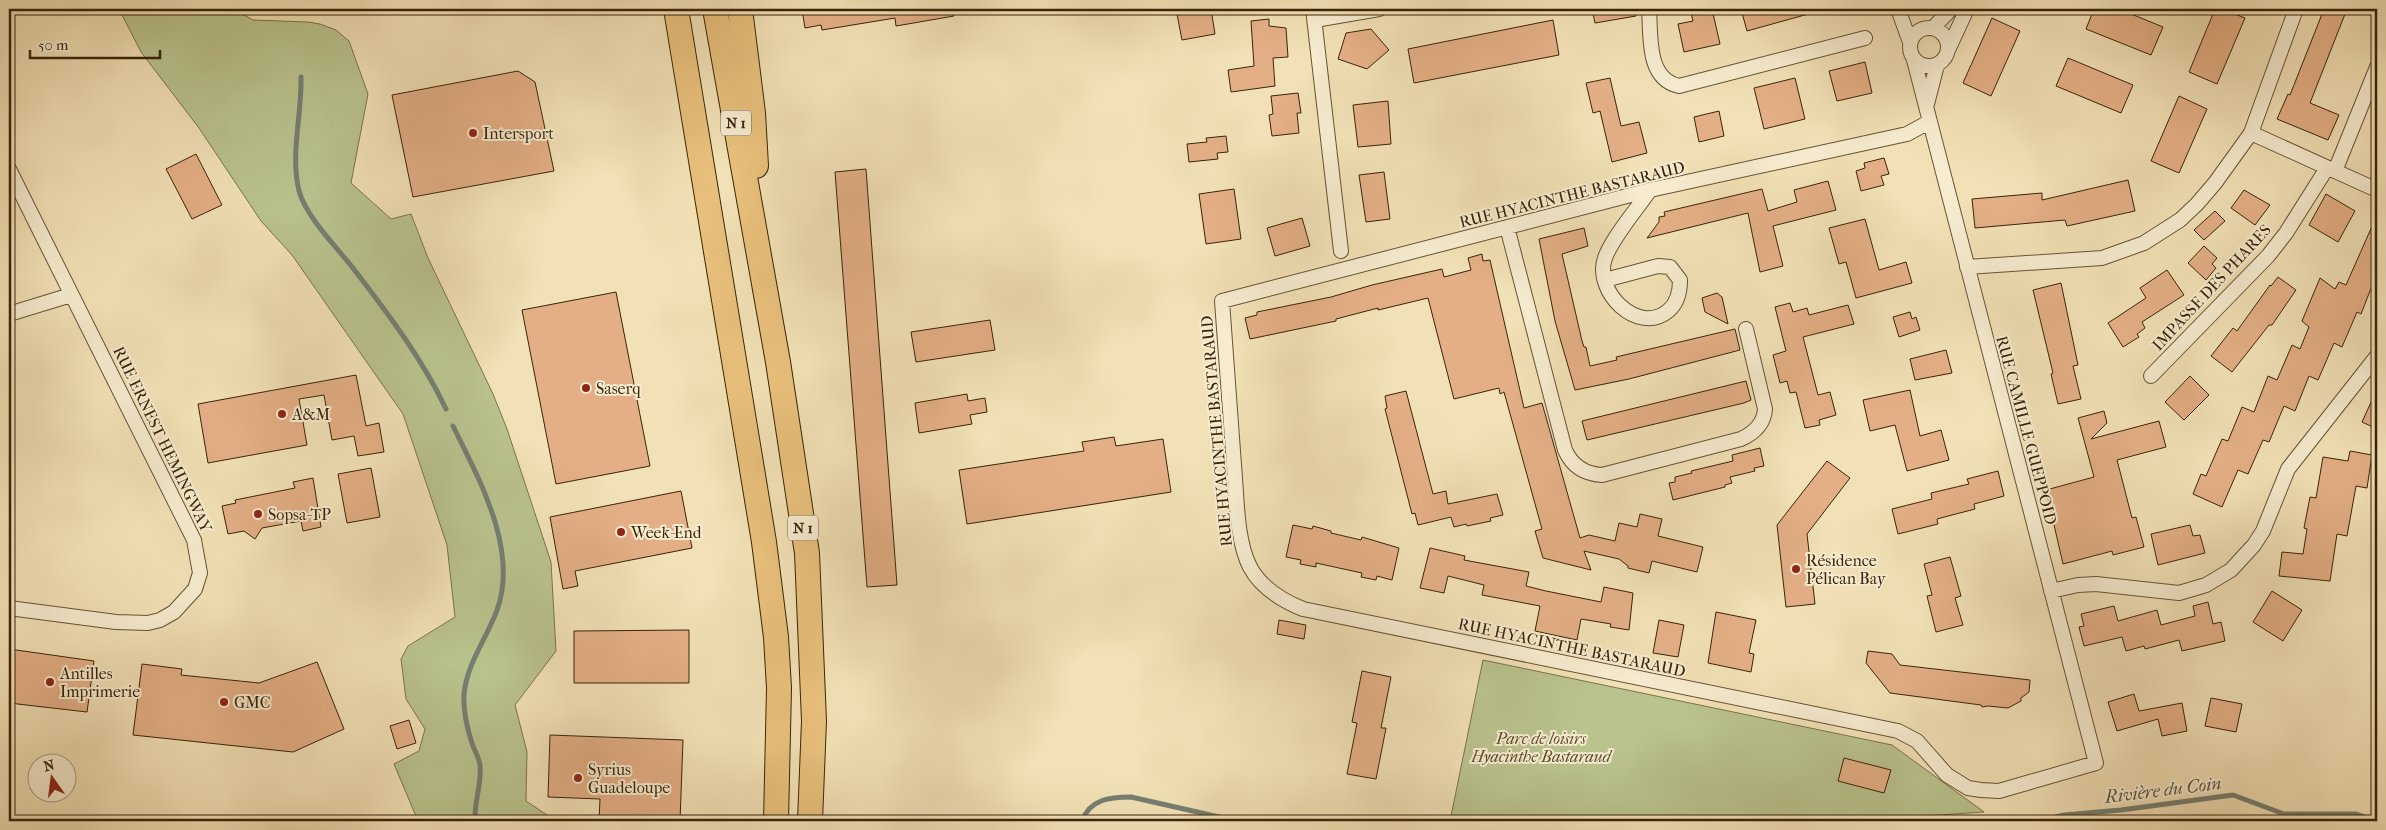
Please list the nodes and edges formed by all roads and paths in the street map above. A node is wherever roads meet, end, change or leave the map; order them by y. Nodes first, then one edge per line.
1 (661, 9) edge
2 (676, 9) edge
3 (715, 9) edge
4 (740, 9) edge
5 (1379, 9) edge
6 (1649, 9) edge
7 (1898, 9) edge
8 (1951, 9) edge
9 (1967, 9) edge
10 (2296, 9) edge
11 (1314, 14) edge
12 (1933, 28) junction
13 (1865, 38) dead end
14 (1910, 42) junction
15 (1948, 51) junction
16 (1914, 60) junction
17 (1937, 64) junction
18 (2377, 67) edge
19 (690, 94) junction
20 (1927, 105) junction
21 (1929, 122) junction
22 (2250, 133) junction
23 (9, 169) edge
24 (2331, 170) junction
25 (1650, 190) junction
26 (2377, 190) edge
27 (1507, 228) junction
28 (756, 237) junction
29 (1341, 251) dead end
30 (1967, 267) junction
31 (1605, 280) junction
32 (71, 295) junction
33 (9, 314) edge
34 (1746, 329) dead end
35 (2377, 356) edge
36 (2151, 376) dead end
37 (2051, 591) junction
38 (9, 608) edge
39 (2096, 763) joint
40 (776, 821) edge
41 (810, 821) edge

1 - 19 highway
2 - 19 highway, N 1
3 - 28 highway, N 1
4 - 28 highway
5 - 11 street
6 - 13 street
7 - 14 street
8 - 12 street
9 - 15 street
10 - 22 street
11 - 29 street
12 - 14 street
12 - 15 street
14 - 16 street
15 - 17 street
16 - 17 street
16 - 20 street
17 - 20 street
18 - 24 street, IMPASSE DES PHARES
19 - 40 highway, N 1
20 - 21 street, RUE CAMILLE GUEPPOID
21 - 25 street, RUE HYACINTHE BASTARAUD
21 - 30 street, RUE CAMILLE GUEPPOID
22 - 24 street
22 - 30 street
23 - 32 street, RUE ERNEST HEMINGWAY
24 - 26 street
24 - 36 street, IMPASSE DES PHARES
25 - 27 street, RUE HYACINTHE BASTARAUD
25 - 31 street
27 - 34 street
27 - 39 street, RUE HYACINTHE BASTARAUD
28 - 41 highway, N 1
30 - 37 street, RUE CAMILLE GUEPPOID
31 - 31 street
32 - 33 street
32 - 38 street, RUE ERNEST HEMINGWAY
35 - 37 street
37 - 39 street, RUE CAMILLE GUEPPOID

